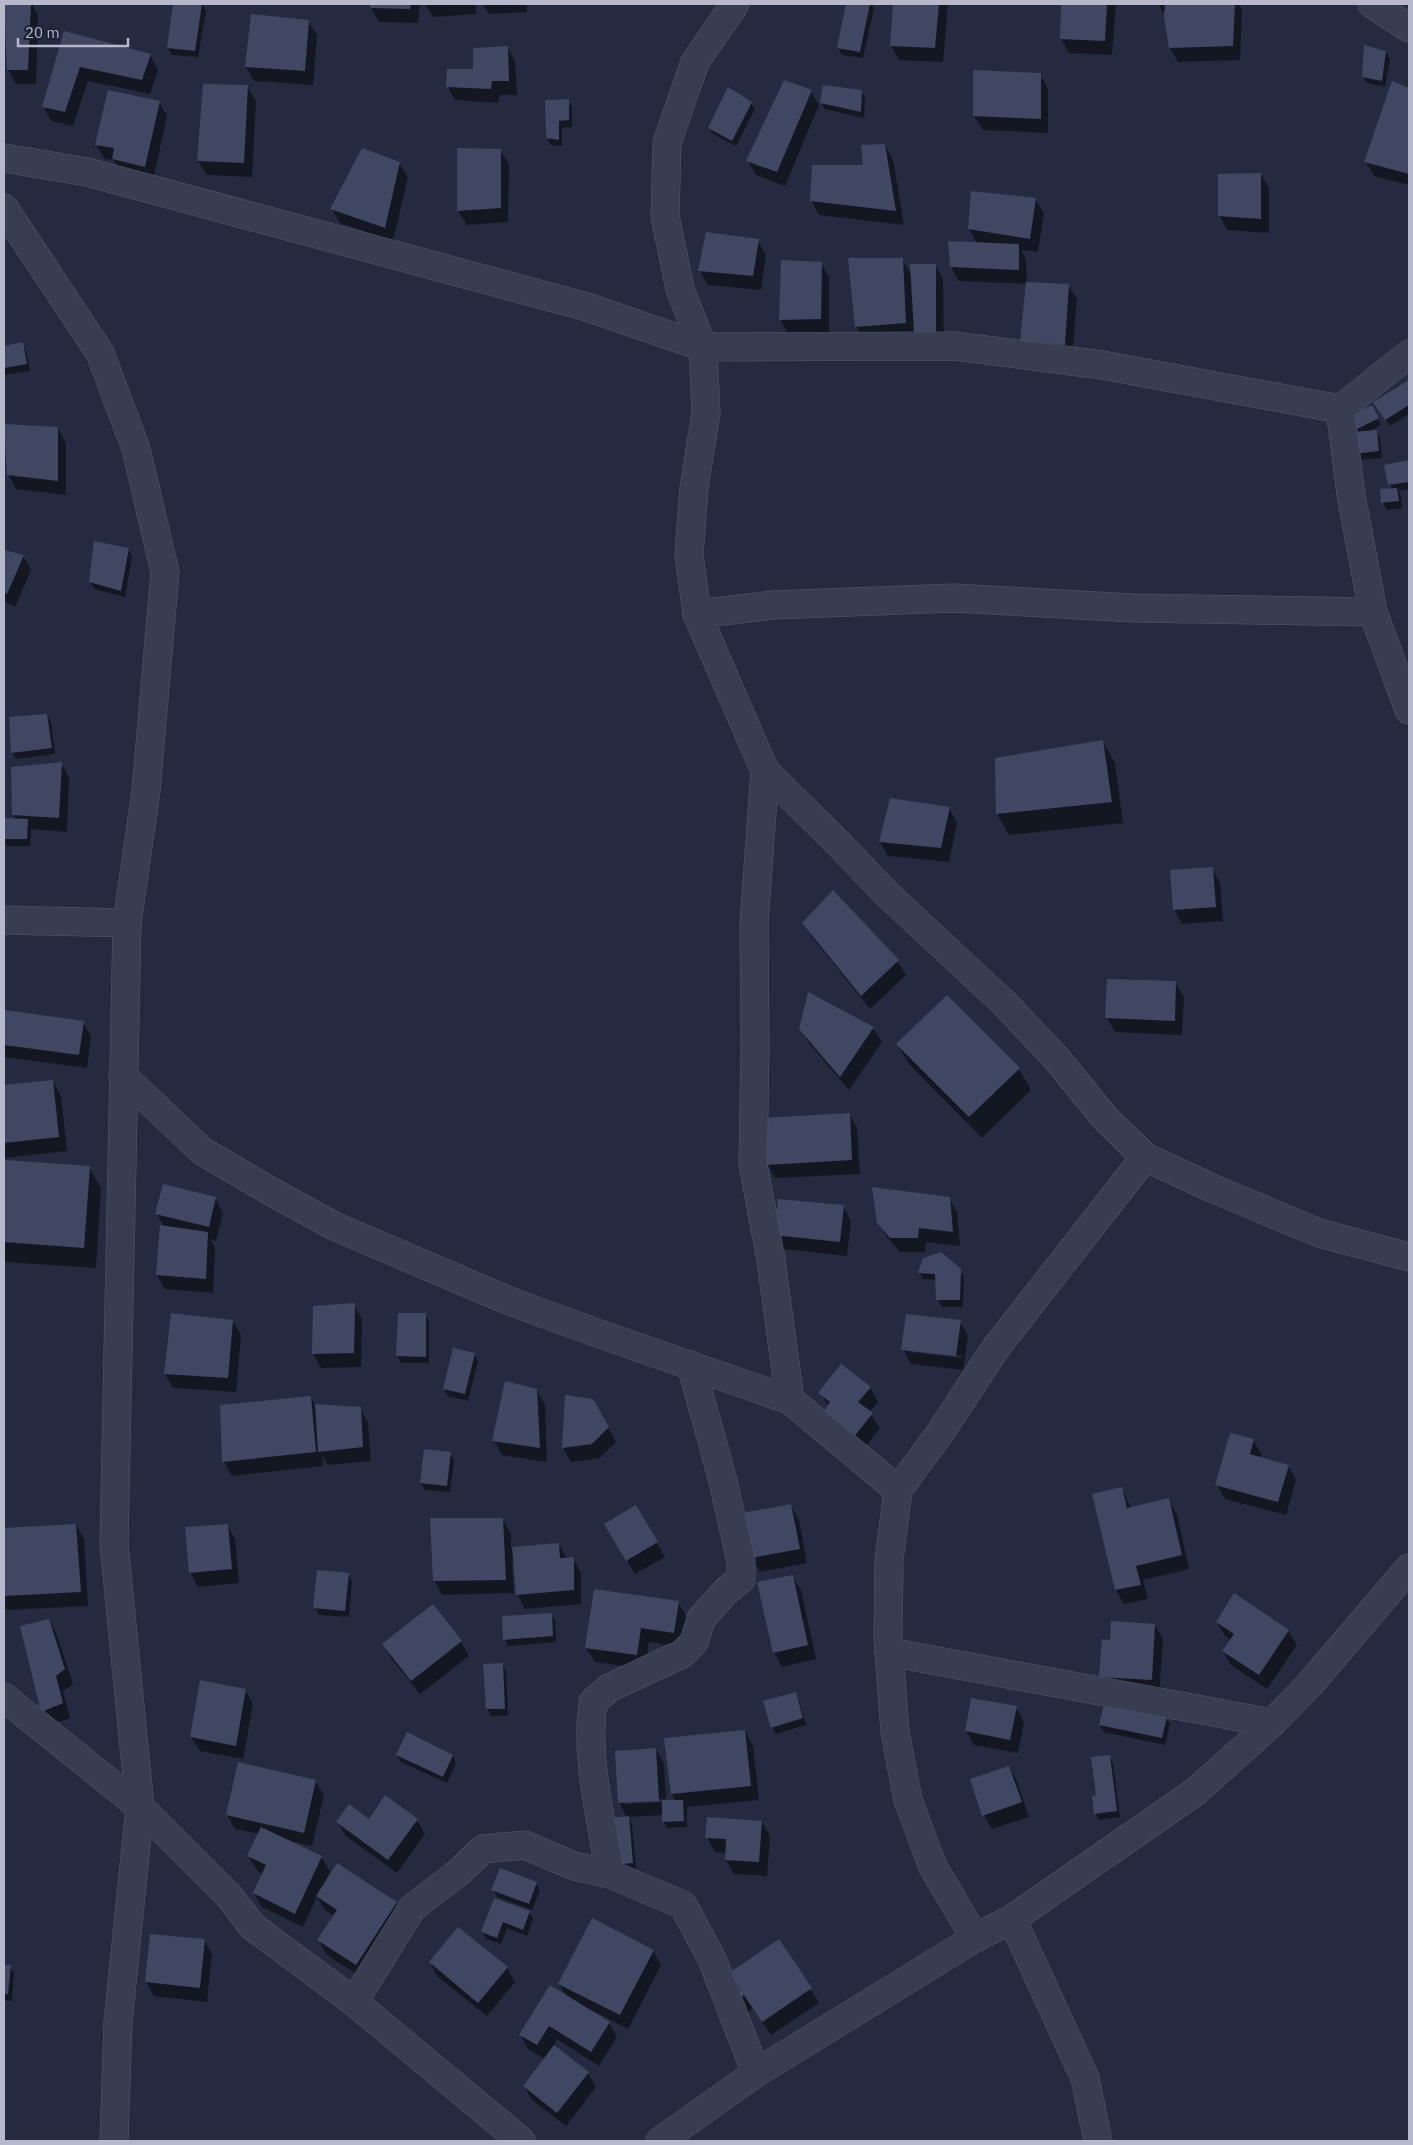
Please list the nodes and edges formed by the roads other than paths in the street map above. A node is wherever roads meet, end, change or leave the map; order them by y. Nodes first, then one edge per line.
1 (735, 4) edge
2 (1372, 4) edge
3 (1409, 28) edge
4 (4, 158) edge
5 (4, 208) edge
6 (703, 347) junction
7 (1409, 354) edge
8 (1340, 409) junction
9 (1373, 612) junction
10 (697, 614) junction
11 (1409, 710) edge
12 (765, 772) junction
13 (4, 920) edge
14 (127, 923) junction
15 (123, 1076) junction
16 (1146, 1157) junction
17 (1409, 1257) edge
18 (690, 1365) junction
19 (790, 1400) junction
20 (898, 1490) junction
21 (1409, 1568) edge
22 (889, 1652) junction
23 (4, 1697) edge
24 (1272, 1723) junction
25 (140, 1807) junction
26 (610, 1874) junction
27 (1012, 1919) junction
28 (975, 1938) junction
29 (354, 2002) junction
30 (756, 2073) junction
31 (114, 2141) edge
32 (521, 2141) edge
33 (660, 2141) edge
34 (1098, 2141) edge

1 - 6 street
2 - 3 street
4 - 6 street
5 - 14 street
6 - 8 street
6 - 10 street
7 - 8 street
8 - 9 street
9 - 10 street
9 - 11 street
10 - 12 street
12 - 16 street
12 - 19 street
13 - 14 street
14 - 15 street
15 - 18 street
15 - 25 street
16 - 17 street
16 - 20 street
18 - 19 street
18 - 26 street
19 - 20 street
20 - 22 street
21 - 24 street
22 - 24 street
22 - 28 street
23 - 25 street
24 - 27 street
25 - 29 street
25 - 31 street
26 - 29 street
26 - 30 street
27 - 28 street
27 - 34 street
28 - 30 street
29 - 32 street
30 - 33 street

